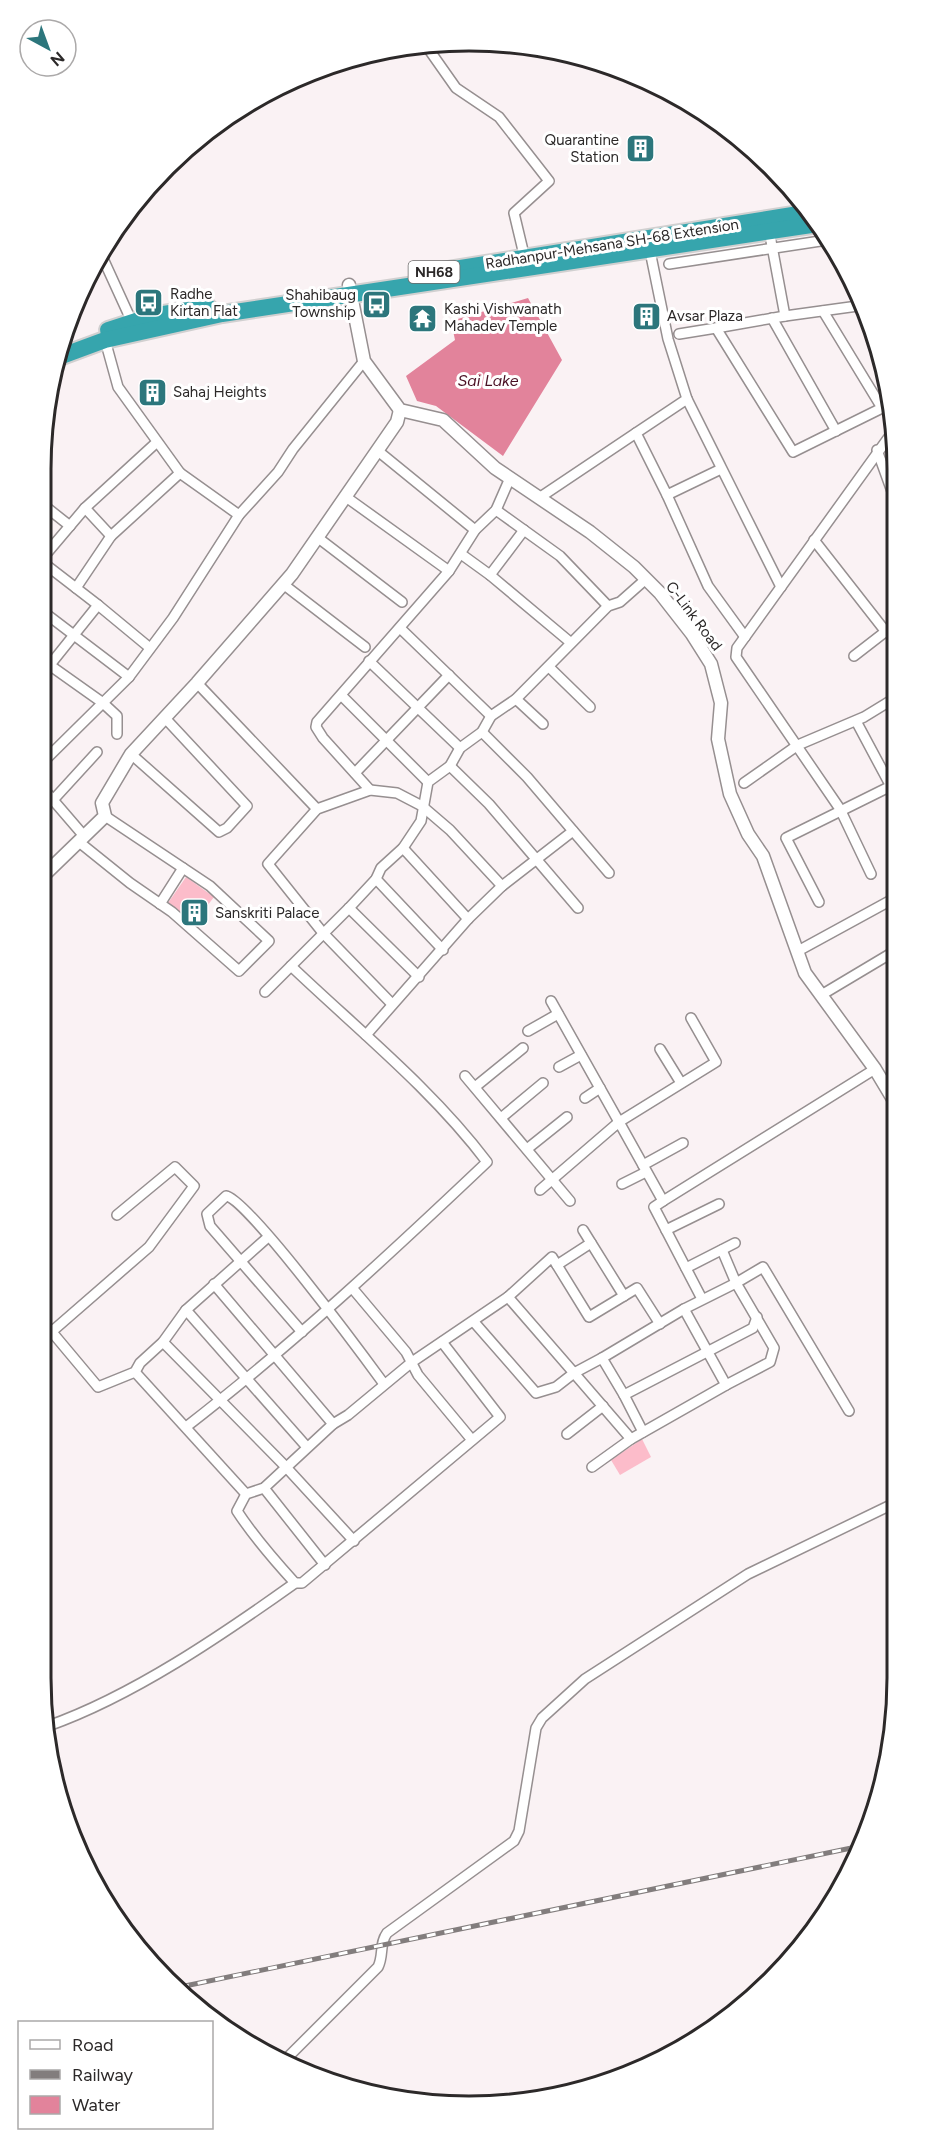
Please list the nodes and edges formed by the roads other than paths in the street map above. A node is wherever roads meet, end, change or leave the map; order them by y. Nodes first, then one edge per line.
1 (431, 53) edge
2 (802, 217) edge
3 (809, 226) edge
4 (770, 233) junction
5 (818, 239) edge
6 (650, 251) junction
7 (105, 263) edge
8 (525, 264) junction
9 (669, 264) dead end
10 (350, 290) junction
11 (854, 307) edge
12 (823, 311) junction
13 (785, 316) junction
14 (772, 318) junction
15 (132, 322) junction
16 (716, 328) junction
17 (680, 334) dead end
18 (105, 340) junction
19 (71, 342) edge
20 (67, 354) edge
21 (364, 361) junction
22 (687, 399) junction
23 (400, 410) junction
24 (836, 431) junction
25 (636, 433) junction
26 (886, 440) edge
27 (157, 442) junction
28 (877, 450) junction
29 (378, 451) junction
30 (722, 468) junction
31 (180, 474) junction
32 (510, 478) junction
33 (887, 478) edge
34 (667, 495) junction
35 (346, 497) junction
36 (539, 498) junction
37 (85, 508) junction
38 (496, 510) junction
39 (51, 511) edge
40 (239, 515) junction
41 (70, 526) junction
42 (475, 530) junction
43 (524, 530) junction
44 (111, 536) junction
45 (317, 537) junction
46 (814, 540) junction
47 (51, 548) edge
48 (461, 554) junction
49 (51, 569) edge
50 (449, 571) junction
51 (490, 575) junction
52 (646, 579) junction
53 (283, 584) junction
54 (781, 587) junction
55 (76, 588) junction
56 (402, 602) dead end
57 (98, 605) junction
58 (608, 606) junction
59 (51, 618) edge
60 (400, 628) junction
61 (886, 632) joint
62 (74, 636) junction
63 (745, 637) junction
64 (570, 642) junction
65 (365, 647) dead end
66 (150, 648) junction
67 (854, 656) dead end
68 (369, 661) junction
69 (51, 665) edge
70 (51, 667) edge
71 (549, 667) junction
72 (449, 675) junction
73 (129, 677) junction
74 (197, 684) junction
75 (342, 696) junction
76 (516, 699) junction
77 (103, 703) junction
78 (887, 703) edge
79 (590, 707) dead end
80 (417, 708) junction
81 (491, 716) junction
82 (165, 718) junction
83 (856, 721) junction
84 (543, 724) dead end
85 (482, 732) junction
86 (117, 734) dead end
87 (386, 740) junction
88 (798, 745) junction
89 (460, 748) junction
90 (97, 752) dead end
91 (51, 753) edge
92 (131, 754) junction
93 (450, 765) junction
94 (355, 773) junction
95 (887, 779) edge
96 (428, 782) junction
97 (744, 783) dead end
98 (370, 790) junction
99 (887, 792) edge
100 (51, 796) edge
101 (54, 799) junction
102 (422, 807) junction
103 (316, 809) junction
104 (840, 809) junction
105 (105, 816) junction
106 (573, 831) junction
107 (82, 839) junction
108 (403, 848) junction
109 (537, 860) junction
110 (51, 868) edge
111 (183, 868) junction
112 (609, 873) dead end
113 (871, 874) dead end
114 (376, 879) junction
115 (502, 886) junction
116 (819, 902) dead end
117 (887, 902) edge
118 (160, 904) junction
119 (349, 908) junction
120 (578, 908) dead end
121 (468, 919) junction
122 (323, 933) junction
123 (443, 950) junction
124 (798, 951) junction
125 (887, 956) edge
126 (291, 966) junction
127 (419, 977) junction
128 (265, 992) dead end
129 (823, 994) junction
130 (551, 1000) dead end
131 (392, 1004) junction
132 (558, 1014) junction
133 (692, 1018) dead end
134 (528, 1031) dead end
135 (366, 1035) junction
136 (523, 1048) dead end
137 (660, 1049) dead end
138 (581, 1055) junction
139 (559, 1067) dead end
140 (875, 1069) junction
141 (465, 1076) dead end
142 (543, 1083) dead end
143 (681, 1083) junction
144 (885, 1085) joint
145 (475, 1087) junction
146 (600, 1088) junction
147 (887, 1088) edge
148 (585, 1098) dead end
149 (567, 1117) dead end
150 (501, 1118) junction
151 (619, 1122) junction
152 (683, 1143) dead end
153 (527, 1149) junction
154 (644, 1168) junction
155 (553, 1179) junction
156 (622, 1184) dead end
157 (540, 1190) dead end
158 (570, 1201) dead end
159 (663, 1201) junction
160 (719, 1204) dead end
161 (117, 1215) dead end
162 (584, 1230) dead end
163 (666, 1230) junction
164 (267, 1238) junction
165 (591, 1243) junction
166 (735, 1243) dead end
167 (722, 1250) junction
168 (240, 1261) junction
169 (557, 1265) junction
170 (686, 1268) junction
171 (736, 1283) junction
172 (214, 1284) junction
173 (353, 1288) junction
174 (624, 1296) junction
175 (508, 1297) junction
176 (702, 1299) junction
177 (684, 1309) junction
178 (186, 1310) junction
179 (328, 1310) junction
180 (757, 1317) junction
181 (474, 1322) junction
182 (660, 1324) junction
183 (51, 1331) joint
184 (302, 1332) junction
185 (163, 1342) junction
186 (441, 1342) junction
187 (707, 1352) junction
188 (276, 1354) junction
189 (602, 1358) junction
190 (412, 1362) junction
191 (135, 1372) junction
192 (574, 1373) junction
193 (247, 1380) junction
194 (384, 1384) junction
195 (726, 1385) junction
196 (624, 1395) junction
197 (218, 1402) junction
198 (603, 1406) junction
199 (849, 1411) dead end
200 (333, 1424) junction
201 (186, 1427) junction
202 (643, 1432) junction
203 (567, 1434) dead end
204 (631, 1439) junction
205 (472, 1440) junction
206 (306, 1446) junction
207 (285, 1466) junction
208 (591, 1467) dead end
209 (264, 1488) junction
210 (246, 1494) junction
211 (887, 1507) edge
212 (354, 1541) junction
213 (325, 1565) junction
214 (296, 1583) junction
215 (54, 1724) edge
216 (290, 2055) edge

1 - 8 street
2 - 4 highway, Radhanpur-Mehsana SH-68 Extension / NH68
3 - 4 highway, NH68
4 - 5 street
4 - 6 highway, NH68
4 - 8 highway, Radhanpur-Mehsana SH-68 Extension / NH68
4 - 9 street
4 - 13 street
6 - 8 highway, NH68
6 - 22 street
7 - 15 street
8 - 10 highway, Radhanpur-Mehsana SH-68 Extension / NH68
10 - 15 highway, Radhanpur-Mehsana SH-68 Extension / NH68
10 - 18 highway, NH68
10 - 21 street
11 - 12 street
12 - 13 street
12 - 24 street
13 - 14 street
14 - 16 street
14 - 24 street
15 - 19 highway, Radhanpur-Mehsana SH-68 Extension / NH68
16 - 17 street
16 - 24 street
18 - 20 highway, NH68
18 - 27 street
21 - 23 street
21 - 40 street
22 - 25 street
22 - 30 street
23 - 29 street
23 - 32 street, C-Link Road
25 - 34 street
25 - 36 street
26 - 28 street
27 - 31 street
27 - 37 street
28 - 33 street
28 - 46 street
29 - 35 street
29 - 42 street
30 - 34 street
30 - 54 street
31 - 40 street
31 - 44 street
32 - 36 street, C-Link Road
32 - 38 street
34 - 63 street
35 - 45 street
35 - 50 street
36 - 52 street, C-Link Road
37 - 41 street
37 - 44 street
38 - 42 street
38 - 43 street
39 - 41 street
40 - 66 street
41 - 47 street
42 - 48 street
43 - 51 street
43 - 58 street
44 - 55 street
45 - 53 street
45 - 56 street
46 - 54 street
46 - 61 street
48 - 50 street
48 - 51 street
49 - 55 street
50 - 60 street
51 - 64 street
52 - 58 street
52 - 124 street, C-Link Road
53 - 65 street
53 - 74 street
54 - 63 street
55 - 57 street
57 - 62 street
57 - 66 street
58 - 64 street
59 - 62 street
60 - 68 street
60 - 72 street
61 - 67 street
62 - 69 street
62 - 73 street
63 - 88 street
64 - 71 street
66 - 73 street
68 - 75 street
68 - 80 street
70 - 77 street
71 - 76 street
71 - 79 street
72 - 80 street
72 - 81 street
73 - 77 street
74 - 82 street
74 - 103 street
75 - 87 street
75 - 94 street
76 - 81 street
76 - 84 street
77 - 86 street
77 - 91 street
78 - 83 street
80 - 87 street
80 - 89 street
81 - 85 street
82 - 92 street
82 - 92 street
83 - 88 street
83 - 95 street
85 - 89 street
85 - 106 street
87 - 94 street
87 - 96 street
88 - 97 street
88 - 104 street
89 - 93 street
90 - 101 street
92 - 105 street
93 - 96 street
93 - 109 street
94 - 98 street
96 - 102 street
98 - 102 street
98 - 103 street
99 - 104 street
100 - 101 street
101 - 107 street
102 - 108 street
102 - 115 street
103 - 122 street
104 - 113 street
104 - 116 street
105 - 107 street
105 - 111 street
106 - 109 street
106 - 112 street
107 - 110 street
107 - 118 street
108 - 114 street
108 - 121 street
109 - 115 street
109 - 120 street
111 - 118 street
111 - 118 street
114 - 119 street
114 - 123 street
115 - 121 street
117 - 124 street
119 - 122 street
119 - 127 street
121 - 123 street
122 - 126 street
122 - 131 street
123 - 127 street
124 - 129 street, C-Link Road
125 - 129 street
126 - 128 street
126 - 135 street
127 - 131 street
129 - 140 street, C-Link Road
130 - 132 street
131 - 135 street
132 - 134 street
132 - 138 street
133 - 143 street
135 - 173 street
136 - 145 street
137 - 143 street
138 - 139 street
138 - 146 street
140 - 144 street, C-Link Road
140 - 159 street
141 - 145 street
142 - 150 street
143 - 151 street
144 - 147 street, C-Link Road
145 - 150 street
146 - 148 street
146 - 151 street
149 - 153 street
150 - 153 street
151 - 154 street
151 - 155 street
152 - 154 street
153 - 155 street
154 - 156 street
154 - 159 street
155 - 157 street
155 - 158 street
159 - 163 street
160 - 163 street
161 - 183 street
162 - 165 street
163 - 170 street
164 - 168 street
164 - 168 street
164 - 179 street
165 - 169 street
165 - 174 street
166 - 167 street
167 - 170 street
167 - 171 street
168 - 172 street
168 - 184 street
169 - 174 street
169 - 175 street
170 - 176 street
171 - 176 street
171 - 180 street
171 - 199 street
172 - 178 street
172 - 188 street
173 - 179 street
173 - 190 street
174 - 182 street
175 - 181 street
175 - 192 street
176 - 177 street
177 - 182 street
177 - 187 street
178 - 185 street
178 - 193 street
179 - 184 street
179 - 194 street
180 - 187 street
180 - 195 street
181 - 186 street
181 - 192 street
182 - 189 street
183 - 191 street
184 - 188 street
185 - 191 street
185 - 197 street
186 - 190 street
186 - 205 street
187 - 195 street
187 - 196 street
188 - 193 street
188 - 200 street
189 - 192 street
189 - 196 street
190 - 194 street
190 - 205 street
191 - 201 street
192 - 198 street
193 - 197 street
193 - 206 street
194 - 200 street
195 - 202 street
196 - 202 street
197 - 201 street
197 - 207 street
198 - 203 street
198 - 204 street
200 - 206 street
201 - 210 street
202 - 204 street
204 - 208 street
205 - 212 street
206 - 207 street
207 - 209 street
207 - 212 street
209 - 210 street
209 - 213 street
210 - 214 street
211 - 216 street
212 - 213 street
213 - 214 street
214 - 215 street

